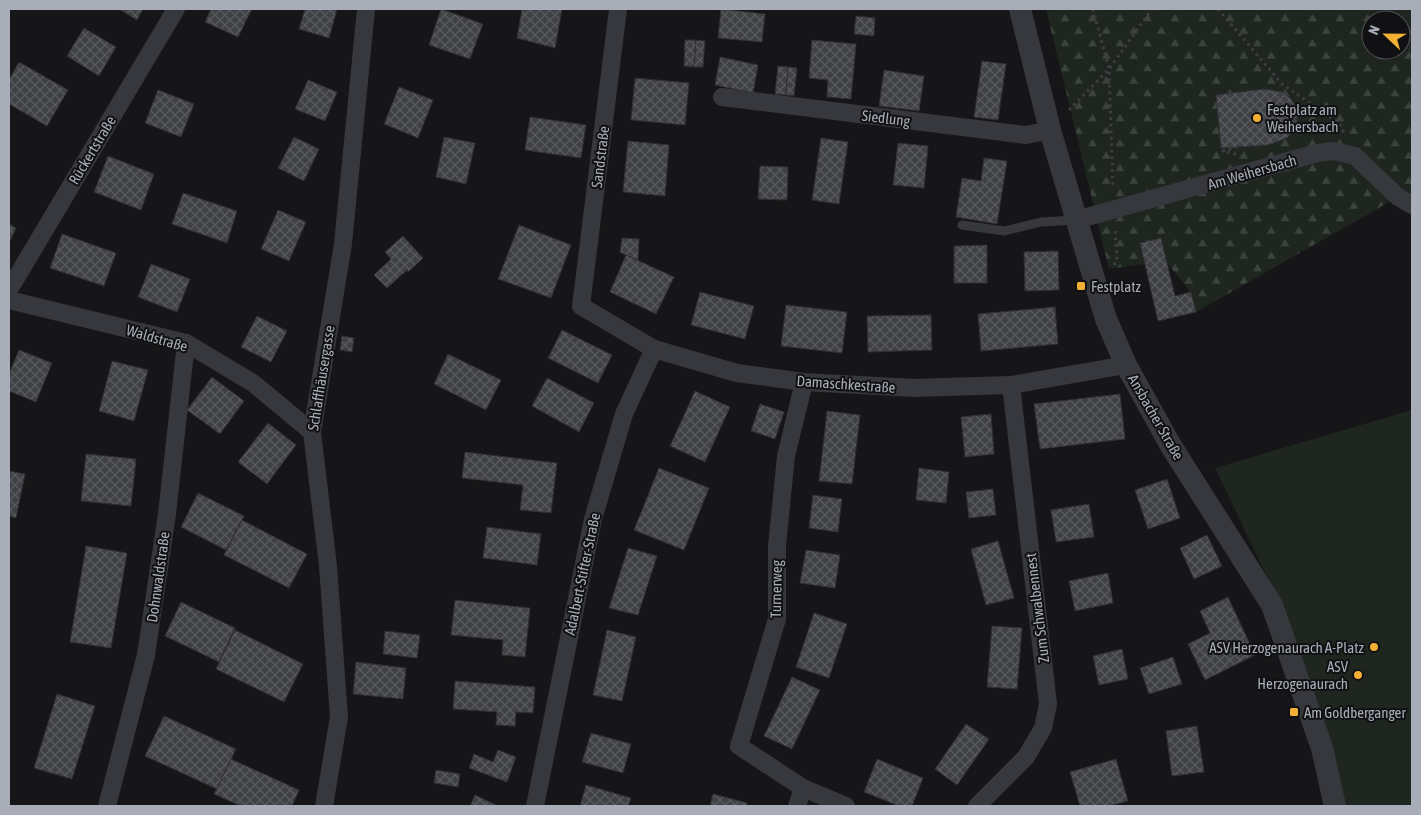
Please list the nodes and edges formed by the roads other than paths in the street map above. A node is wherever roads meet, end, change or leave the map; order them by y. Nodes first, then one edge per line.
1 (176, 9) edge
2 (366, 9) edge
3 (618, 9) edge
4 (1020, 9) edge
5 (722, 97) dead end
6 (1050, 130) junction
7 (1412, 205) edge
8 (1076, 220) junction
9 (962, 225) dead end
10 (9, 290) edge
11 (9, 300) edge
12 (581, 306) joint
13 (186, 343) junction
14 (654, 349) junction
15 (1126, 365) junction
16 (804, 382) junction
17 (1011, 385) junction
18 (312, 432) junction
19 (804, 788) junction
20 (107, 806) edge
21 (324, 806) edge
22 (535, 806) edge
23 (797, 806) edge
24 (846, 806) edge
25 (977, 806) edge
26 (1335, 806) edge

1 - 10 street, Rückertstraße
2 - 18 street, Schlaffhäusergasse
3 - 12 street, Sandstraße
4 - 6 street, Ansbacher Straße
5 - 6 street, Siedlung
6 - 8 street, Ansbacher Straße
7 - 8 street, Am Weihersbach
8 - 9 lane
8 - 15 street, Ansbacher Straße
11 - 13 street, Waldstraße
12 - 14 street, Damaschkestraße
13 - 18 street, Waldstraße
13 - 20 street, Dohnwaldstraße
14 - 16 street, Damaschkestraße
14 - 22 street, Adalbert-Stifter-Straße
15 - 17 street, Damaschkestraße
15 - 26 street, Ansbacher Straße
16 - 17 street, Damaschkestraße
16 - 19 street, Turnerweg
17 - 25 street, Zum Schwalbennest
18 - 21 street, Schlaffhäusergasse
19 - 23 street
19 - 24 street, Turnerweg

